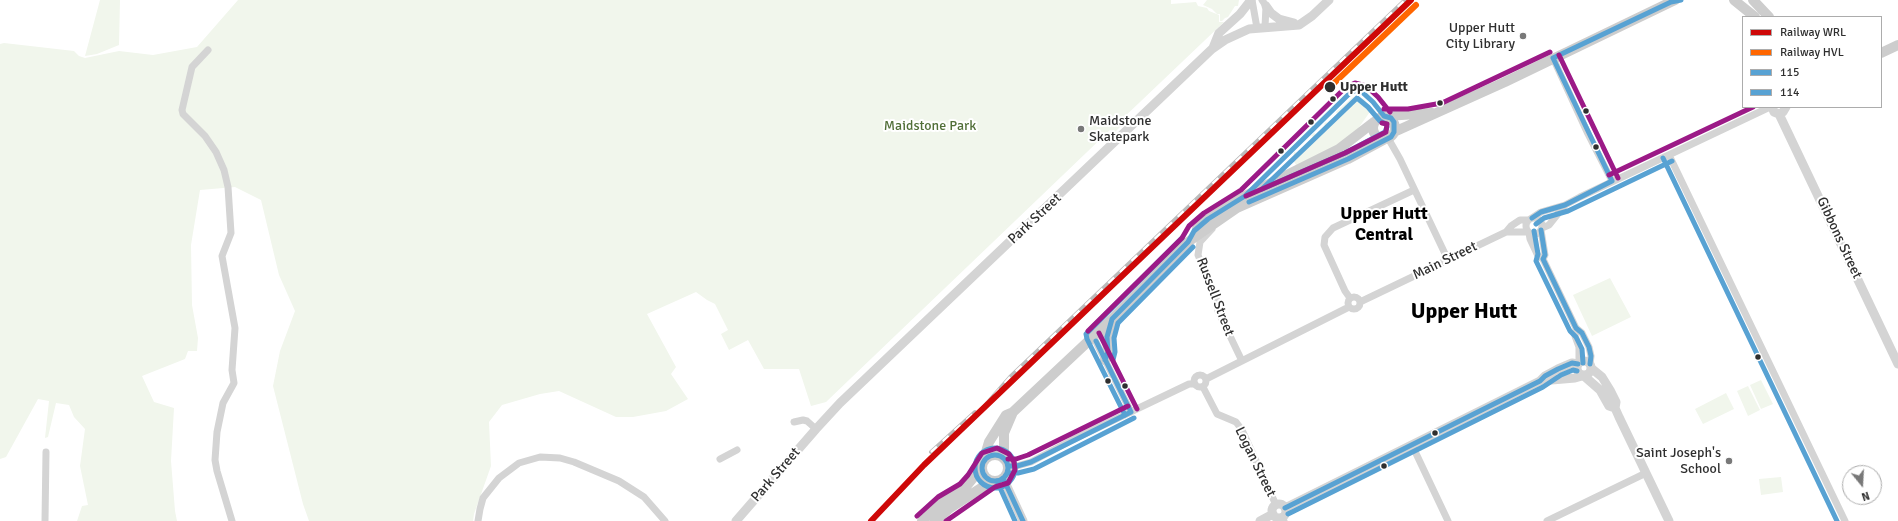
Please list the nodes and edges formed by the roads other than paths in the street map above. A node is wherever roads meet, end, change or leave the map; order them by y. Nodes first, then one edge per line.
1 (1251, 0) edge
2 (1329, 0) edge
3 (1734, 0) edge
4 (1753, 0) edge
5 (1676, 1) edge
6 (1264, 3) edge
7 (1754, 16) edge
8 (1768, 16) edge
9 (1299, 25) junction
10 (1261, 27) junction
11 (1898, 45) edge
12 (1212, 49) junction
13 (208, 50) dead end
14 (1882, 53) edge
15 (1553, 58) junction
16 (1785, 108) edge
17 (1773, 109) edge
18 (1444, 110) junction
19 (1386, 116) junction
20 (1374, 122) junction
21 (1389, 136) junction
22 (1669, 155) junction
23 (1612, 181) junction
24 (1414, 190) junction
25 (1565, 205) junction
26 (1223, 217) junction
27 (1530, 219) junction
28 (1541, 229) junction
29 (1506, 232) junction
30 (1528, 232) junction
31 (1188, 242) junction
32 (1543, 259) junction
33 (1448, 260) junction
34 (1350, 298) junction
35 (1360, 302) junction
36 (1349, 307) junction
37 (1112, 319) junction
38 (1576, 328) junction
39 (1093, 336) junction
40 (1105, 360) junction
41 (1242, 361) junction
42 (1578, 363) junction
43 (1898, 364) edge
44 (1591, 366) junction
45 (1583, 376) junction
46 (1206, 379) junction
47 (1540, 381) junction
48 (1195, 384) junction
49 (1203, 387) junction
50 (1615, 408) junction
51 (1013, 412) junction
52 (1131, 412) junction
53 (794, 422) dead end
54 (816, 429) junction
55 (1412, 445) junction
56 (737, 450) dead end
57 (46, 452) dead end
58 (720, 459) dead end
59 (1006, 463) junction
60 (983, 465) junction
61 (1646, 473) junction
62 (1003, 478) junction
63 (992, 481) junction
64 (1280, 507) junction
65 (1273, 514) junction
66 (1283, 519) edge
67 (45, 521) edge
68 (232, 521) edge
69 (478, 521) edge
70 (665, 521) edge
71 (736, 521) edge
72 (922, 521) edge
73 (934, 521) edge
74 (1023, 521) edge
75 (1260, 521) edge
76 (1448, 521) edge
77 (1547, 521) edge
78 (1669, 521) edge
79 (1845, 521) edge

1 - 10 street
1 - 12 street
2 - 9 street
3 - 7 main road
4 - 8 main road
5 - 15 main road
6 - 9 street
6 - 10 street
9 - 10 street, Park Street
10 - 12 street, Park Street
11 - 14 main road
12 - 54 street, Park Street
13 - 68 street
15 - 18 main road
15 - 23 street
16 - 17 street
17 - 22 street
17 - 43 street, Gibbons Street
18 - 19 main road
18 - 21 main road
19 - 20 main road
19 - 21 main road
20 - 21 main road
20 - 31 main road
21 - 24 street
21 - 26 main road
22 - 23 street
22 - 79 street
23 - 25 street
24 - 33 street
24 - 34 street
25 - 27 street, Main Street
25 - 28 street
26 - 31 main road
26 - 41 street, Russell Street
27 - 28 street
27 - 29 street, Main Street
27 - 30 street
28 - 30 street
28 - 32 street
29 - 30 street
29 - 33 street, Main Street
30 - 32 street
31 - 37 main road
32 - 38 street
33 - 35 street, Main Street
34 - 35 street
34 - 36 street
35 - 36 street
36 - 41 street
37 - 39 main road
37 - 40 main road
38 - 42 street
38 - 44 street
39 - 40 street
39 - 51 main road
40 - 52 street
41 - 46 street
42 - 44 street
42 - 45 street
42 - 47 street
44 - 45 street
44 - 50 street
45 - 47 street
45 - 50 street
46 - 48 street
46 - 49 street
47 - 55 street
48 - 49 street
48 - 52 street
49 - 64 street, Logan Street
50 - 61 street
51 - 59 main road
51 - 60 main road
52 - 59 street
53 - 54 street
54 - 71 street, Park Street
55 - 64 street
55 - 76 street
56 - 58 street
57 - 67 street
59 - 60 main road
59 - 62 main road
60 - 63 main road
60 - 72 main road
61 - 77 street
61 - 78 street
62 - 63 main road
62 - 74 street
63 - 73 main road
64 - 65 street
64 - 66 street
65 - 66 street
65 - 75 street
69 - 70 street

